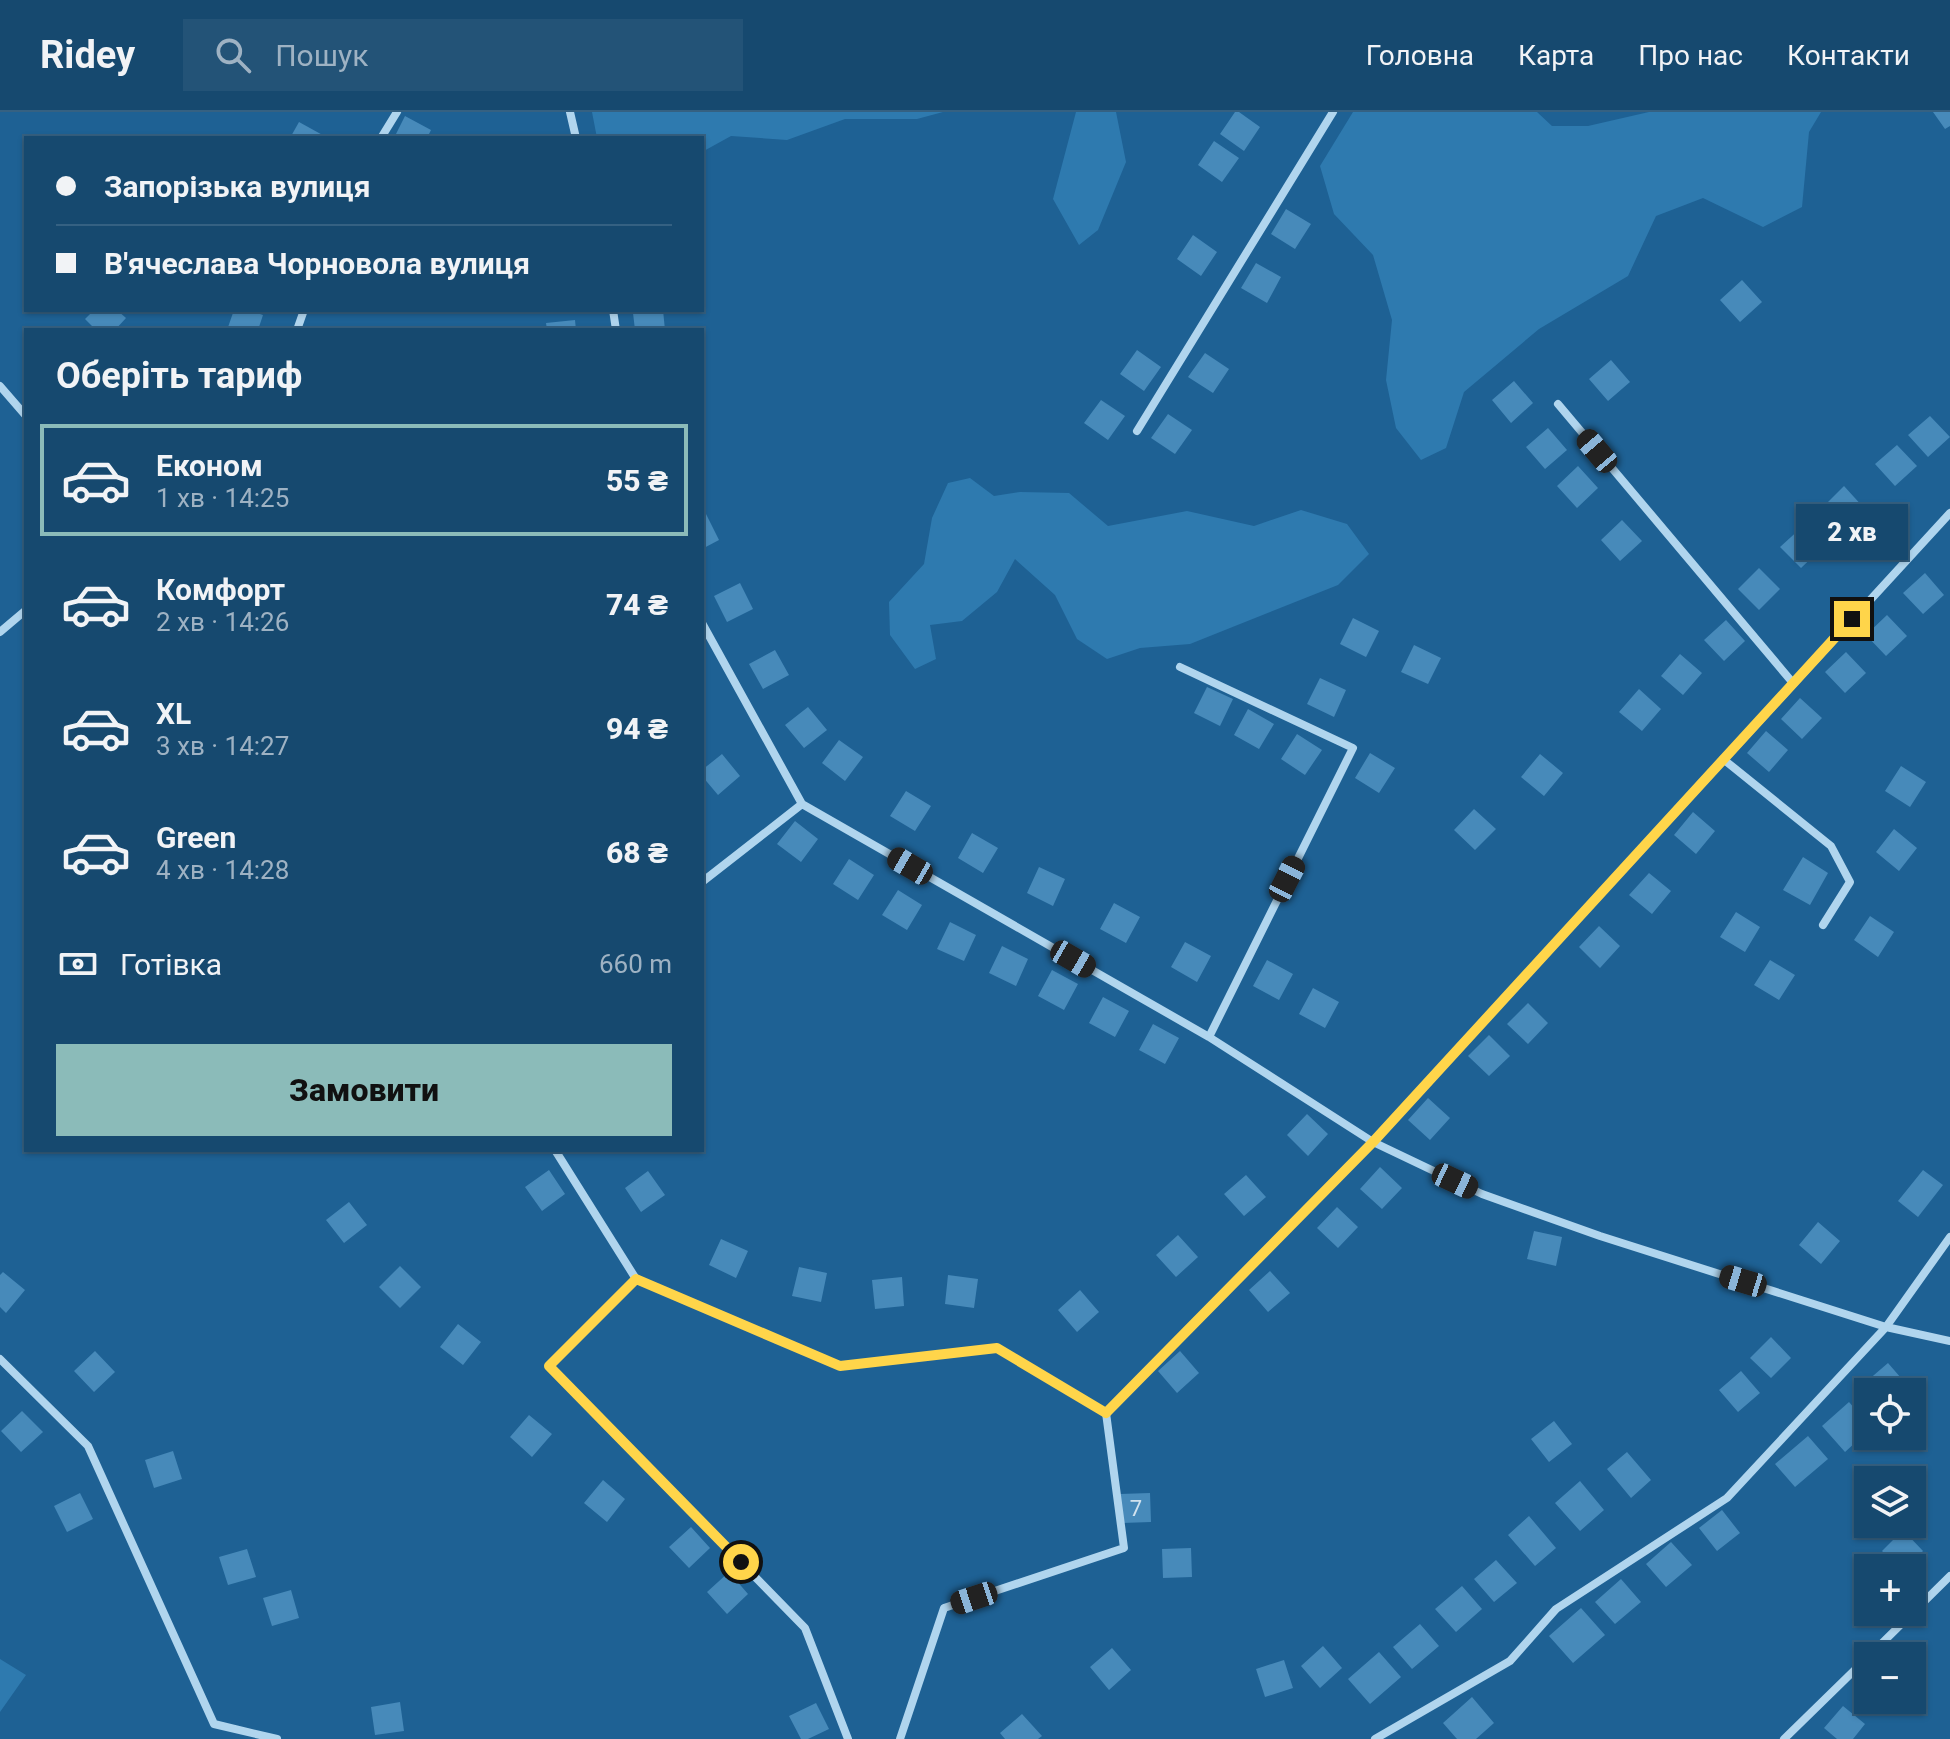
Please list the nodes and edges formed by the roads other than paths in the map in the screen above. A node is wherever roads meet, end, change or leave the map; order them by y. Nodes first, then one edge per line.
1 (397, 112) edge
2 (570, 112) edge
3 (1333, 112) edge
4 (382, 136) edge
5 (576, 136) edge
6 (0, 386) edge
7 (1558, 404) dead end
8 (24, 414) edge
9 (1137, 431) dead end
10 (1950, 513) edge
11 (24, 612) edge
12 (704, 627) edge
13 (0, 632) edge
14 (1180, 667) dead end
15 (1793, 683) junction
16 (1723, 759) junction
17 (802, 804) junction
18 (704, 880) edge
19 (1823, 925) dead end
20 (1209, 1037) junction
21 (1373, 1142) junction
22 (556, 1152) edge
23 (1950, 1237) edge
24 (636, 1279) junction
25 (1886, 1327) junction
26 (1950, 1341) edge
27 (0, 1359) edge
28 (1106, 1413) junction
29 (1950, 1576) edge
30 (1882, 1642) edge
31 (1854, 1670) edge
32 (277, 1739) edge
33 (848, 1739) edge
34 (900, 1739) edge
35 (1375, 1739) edge
36 (1784, 1739) edge

1 - 4 street
2 - 5 street
3 - 9 street
6 - 8 street
7 - 15 street
10 - 15 street
11 - 13 street
12 - 17 street
14 - 20 street
15 - 16 street
16 - 19 street
16 - 21 street
17 - 18 street
17 - 20 street
20 - 21 street
21 - 25 street
21 - 28 street
22 - 24 street
23 - 25 street
24 - 28 street
24 - 33 street
25 - 26 street
25 - 35 street
27 - 32 street
28 - 34 street
29 - 30 street
31 - 36 street

